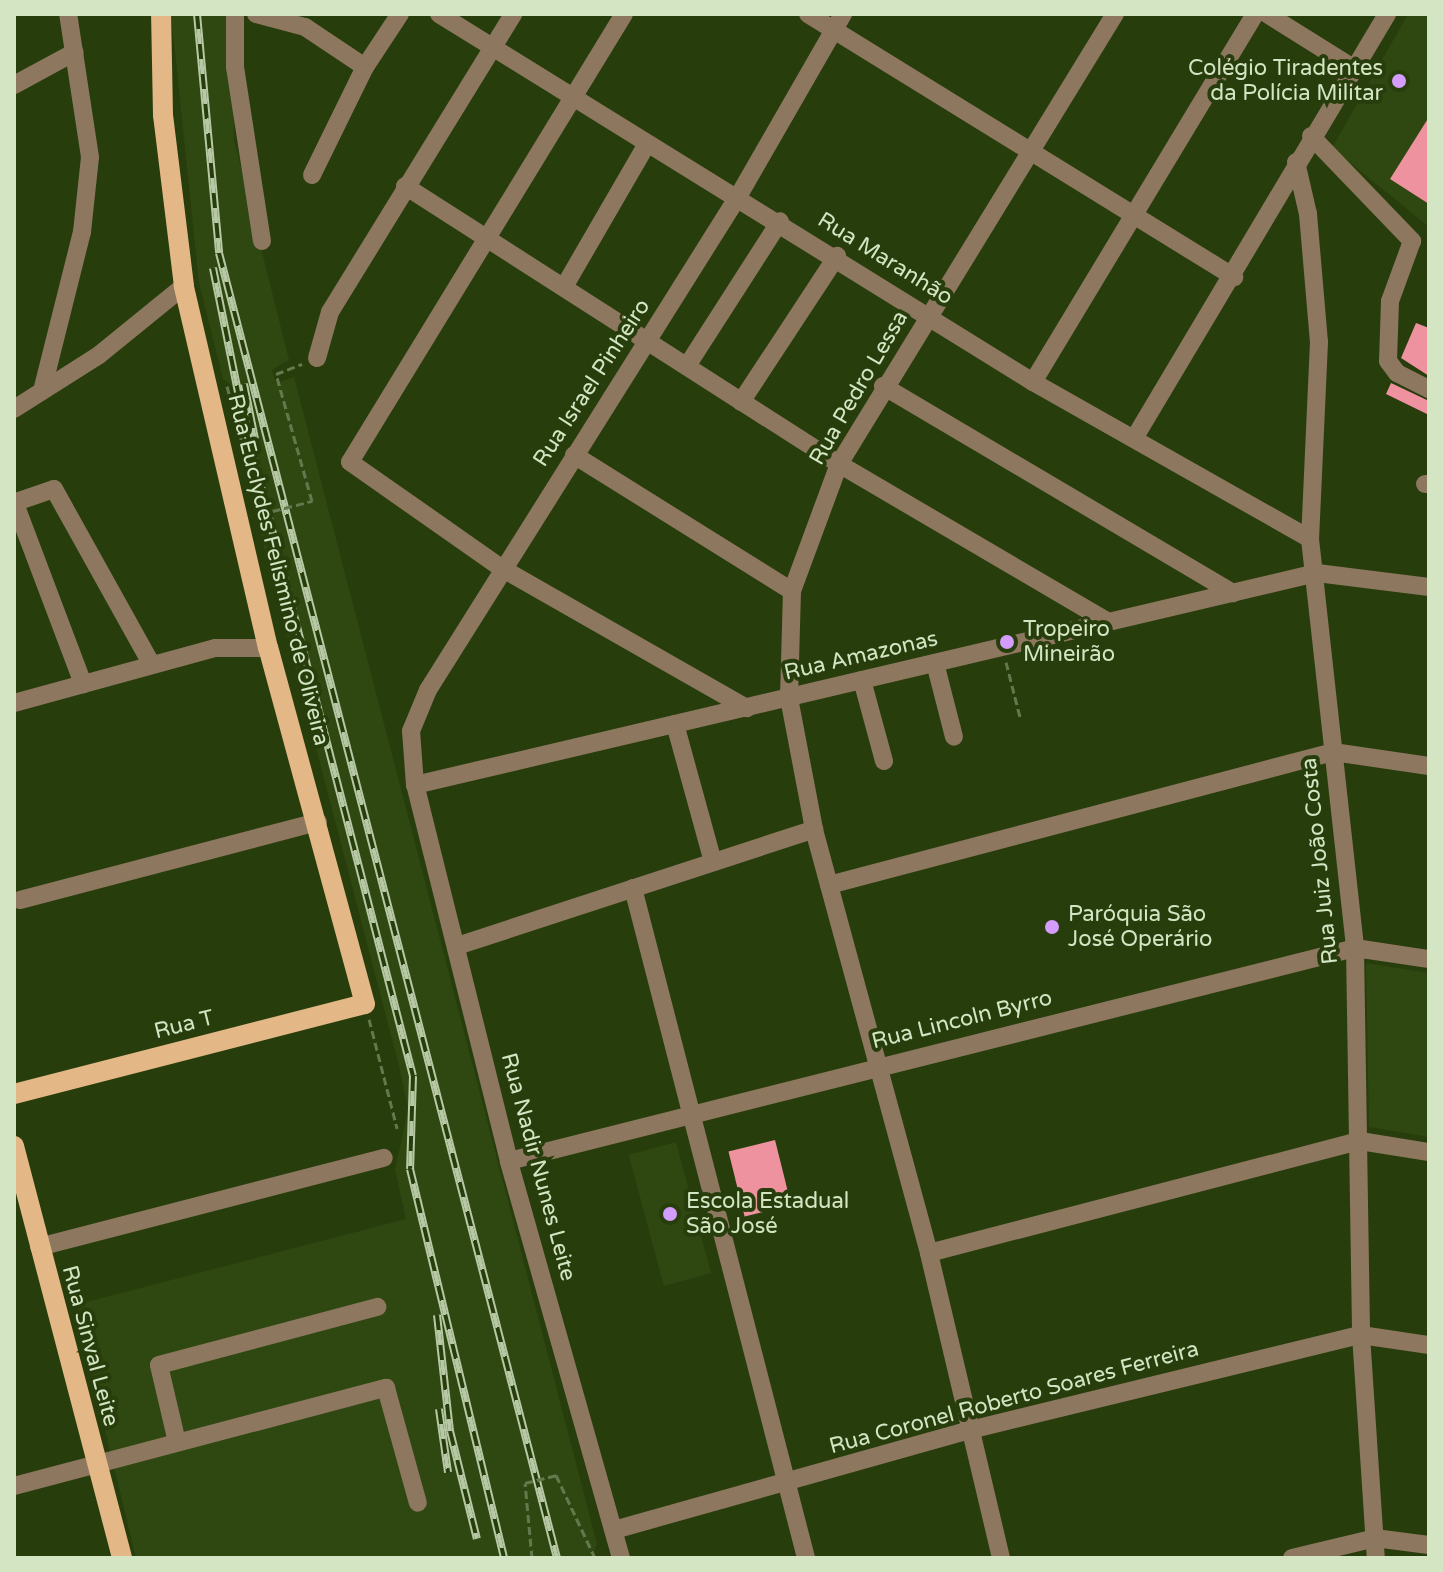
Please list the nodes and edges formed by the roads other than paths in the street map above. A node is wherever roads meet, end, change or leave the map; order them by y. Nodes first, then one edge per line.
1 (68, 14) edge
2 (161, 14) edge
3 (235, 14) edge
4 (256, 14) edge
5 (400, 14) edge
6 (439, 14) edge
7 (513, 14) edge
8 (624, 14) edge
9 (808, 14) edge
10 (1115, 14) edge
11 (1255, 14) edge
12 (1267, 14) edge
13 (1387, 14) edge
14 (838, 22) edge
15 (496, 47) junction
16 (75, 52) junction
17 (365, 67) junction
18 (1353, 68) junction
19 (14, 85) edge
20 (576, 94) junction
21 (1311, 136) junction
22 (647, 144) junction
23 (1033, 152) junction
24 (1296, 162) junction
25 (312, 175) dead end
26 (405, 186) junction
27 (739, 195) junction
28 (1134, 218) junction
29 (780, 221) junction
30 (487, 238) junction
31 (262, 241) dead end
32 (1421, 244) edge
33 (837, 256) junction
34 (1234, 277) junction
35 (184, 286) junction
36 (564, 287) junction
37 (929, 315) junction
38 (649, 340) junction
39 (317, 358) road end
40 (687, 366) junction
41 (1033, 382) junction
42 (883, 386) junction
43 (1429, 389) edge
44 (42, 391) junction
45 (741, 402) junction
46 (14, 409) edge
47 (1135, 437) junction
48 (574, 455) junction
49 (839, 464) junction
50 (15, 502) edge
51 (1310, 539) junction
52 (503, 569) junction
53 (1317, 573) junction
54 (1429, 587) edge
55 (792, 591) junction
56 (1233, 593) junction
57 (1108, 622) junction
58 (268, 648) junction
59 (935, 663) junction
60 (152, 665) junction
61 (862, 680) junction
62 (83, 684) junction
63 (789, 698) junction
64 (14, 703) edge
65 (747, 708) junction
66 (675, 724) junction
67 (954, 737) dead end
68 (1333, 752) junction
69 (884, 761) dead end
70 (1429, 766) edge
71 (415, 785) junction
72 (318, 822) junction
73 (814, 829) junction
74 (713, 862) junction
75 (829, 885) junction
76 (633, 888) junction
77 (20, 900) dead end
78 (457, 946) junction
79 (1355, 948) junction
80 (1429, 959) edge
81 (365, 1004) joint
82 (879, 1065) junction
83 (14, 1094) edge
84 (691, 1114) junction
85 (1360, 1141) junction
86 (14, 1146) edge
87 (1429, 1152) edge
88 (384, 1158) dead end
89 (509, 1161) junction
90 (39, 1247) junction
91 (929, 1253) junction
92 (377, 1307) dead end
93 (1361, 1335) junction
94 (1429, 1345) edge
95 (970, 1430) junction
96 (177, 1442) junction
97 (98, 1464) junction
98 (787, 1482) junction
99 (14, 1486) edge
100 (418, 1503) dead end
101 (614, 1530) junction
102 (1375, 1538) junction
103 (1429, 1545) edge
104 (122, 1558) edge
105 (621, 1558) edge
106 (806, 1558) edge
107 (1001, 1558) edge
108 (1292, 1558) edge
109 (1376, 1558) edge

1 - 16 street
2 - 35 main road, Rua Euclydes Felismino de Oliveira
3 - 31 street
4 - 17 street
5 - 17 street
6 - 15 street, Rua Maranhão
7 - 15 street
8 - 20 street
9 - 14 street
10 - 23 street, Rua Pedro Lessa
11 - 28 street
12 - 18 street
13 - 18 street
14 - 23 street
14 - 27 street, Rua Israel Pinheiro
15 - 20 street, Rua Maranhão
15 - 26 street
16 - 19 street
16 - 44 street
17 - 25 street
18 - 21 street
20 - 22 street, Rua Maranhão
20 - 30 street
21 - 24 street
21 - 32 street
22 - 27 street, Rua Maranhão
22 - 36 street
23 - 28 street
23 - 37 street, Rua Pedro Lessa
24 - 34 street
24 - 51 street, Rua Juiz João Costa
26 - 30 street
26 - 39 street
27 - 29 street, Rua Maranhão
27 - 38 street, Rua Israel Pinheiro
28 - 34 street
28 - 41 street
29 - 33 street, Rua Maranhão
29 - 40 street
30 - 36 street
30 - 52 street
32 - 43 street
33 - 37 street, Rua Maranhão
33 - 45 street
34 - 47 street
35 - 44 street
35 - 58 main road, Rua Euclydes Felismino de Oliveira
36 - 38 street
37 - 41 street, Rua Maranhão
37 - 42 street, Rua Pedro Lessa
38 - 40 street
38 - 48 street, Rua Israel Pinheiro
40 - 45 street
41 - 47 street, Rua Maranhão
42 - 49 street, Rua Pedro Lessa
42 - 56 street
44 - 46 street
45 - 49 street
47 - 51 street, Rua Maranhão
48 - 52 street, Rua Israel Pinheiro
48 - 55 street
49 - 55 street, Rua Pedro Lessa
49 - 57 street
50 - 60 street
50 - 62 street
51 - 53 street, Rua Juiz João Costa
52 - 65 street
52 - 71 street, Rua Israel Pinheiro
53 - 54 street
53 - 56 street, Rua Amazonas
53 - 68 street, Rua Juiz João Costa
55 - 63 street, Rua Pedro Lessa
56 - 57 street, Rua Amazonas
57 - 59 street, Rua Amazonas
58 - 60 street
58 - 72 main road, Rua Euclydes Felismino de Oliveira
59 - 61 street, Rua Amazonas
59 - 67 street
60 - 62 street
61 - 63 street, Rua Amazonas
61 - 69 street
62 - 64 street
63 - 65 street, Rua Amazonas
63 - 73 street, Rua Pedro Lessa
65 - 66 street, Rua Amazonas
66 - 71 street, Rua Amazonas
66 - 74 street
68 - 70 street
68 - 75 street
68 - 79 street, Rua Juiz João Costa
71 - 78 street, Rua Nadir Nunes Leite
72 - 77 street
72 - 81 main road, Rua Euclydes Felismino de Oliveira
73 - 74 street
73 - 75 street, Rua Pedro Lessa
74 - 76 street
75 - 82 street, Rua Pedro Lessa
76 - 78 street
76 - 84 street
78 - 89 street, Rua Nadir Nunes Leite
79 - 80 street, Rua Lincoln Byrro
79 - 82 street, Rua Lincoln Byrro
79 - 85 street, Rua Juiz João Costa
81 - 83 main road, Rua T
82 - 84 street, Rua Lincoln Byrro
82 - 91 street, Rua Pedro Lessa
84 - 89 street, Rua Lincoln Byrro
84 - 98 street
85 - 87 street
85 - 91 street
85 - 93 street, Rua Juiz João Costa
86 - 90 main road, Rua Sinval Leite
88 - 90 street
89 - 101 street, Rua Nadir Nunes Leite
90 - 97 main road, Rua Sinval Leite
91 - 95 street, Rua Pedro Lessa
92 - 96 street
93 - 94 street, Rua Coronel Roberto Soares Ferreira
93 - 95 street, Rua Coronel Roberto Soares Ferreira
93 - 102 street, Rua Juiz João Costa
95 - 98 street, Rua Coronel Roberto Soares Ferreira
95 - 107 street, Rua Pedro Lessa
96 - 97 street
96 - 100 street
97 - 99 street
97 - 104 main road, Rua Sinval Leite
98 - 101 street, Rua Coronel Roberto Soares Ferreira
98 - 106 street
101 - 105 street, Rua Nadir Nunes Leite
102 - 103 street
102 - 108 street
102 - 109 street, Rua Juiz João Costa

